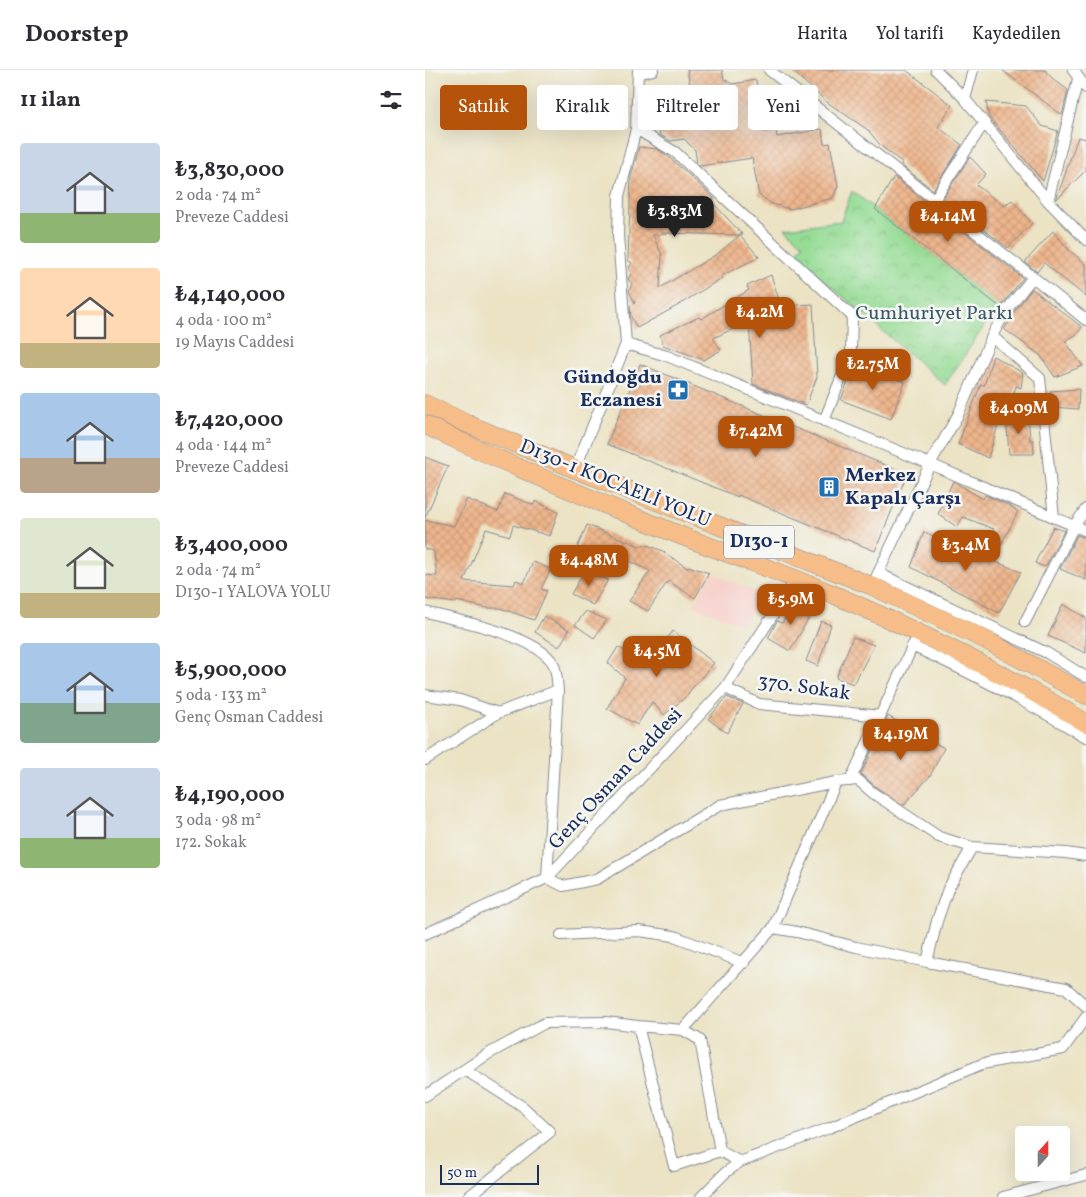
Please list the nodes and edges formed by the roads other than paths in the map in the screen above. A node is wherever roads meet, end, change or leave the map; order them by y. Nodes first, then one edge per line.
1 (653, 70) edge
2 (769, 70) edge
3 (936, 70) edge
4 (973, 70) edge
5 (638, 72) edge
6 (1076, 74) edge
7 (1086, 88) edge
8 (965, 99) junction
9 (984, 123) junction
10 (635, 129) junction
11 (935, 200) junction
12 (1048, 201) junction
13 (1086, 240) edge
14 (1033, 276) junction
15 (1086, 320) edge
16 (992, 336) junction
17 (626, 344) junction
18 (425, 404) edge
19 (824, 421) junction
20 (425, 425) edge
21 (930, 464) junction
22 (575, 469) junction
23 (1086, 509) edge
24 (1054, 518) junction
25 (1074, 526) junction
26 (1086, 531) edge
27 (796, 580) junction
28 (875, 580) junction
29 (425, 612) edge
30 (1025, 622) dead end
31 (915, 640) junction
32 (1086, 677) edge
33 (725, 688) junction
34 (558, 690) junction
35 (1086, 694) edge
36 (425, 695) edge
37 (498, 713) junction
38 (881, 716) junction
39 (1086, 723) edge
40 (1086, 737) edge
41 (425, 760) edge
42 (850, 781) junction
43 (836, 782) junction
44 (972, 847) junction
45 (1086, 856) edge
46 (547, 878) junction
47 (773, 928) junction
48 (425, 934) edge
49 (561, 935) dead end
50 (744, 962) junction
51 (927, 962) junction
52 (1086, 1006) edge
53 (1086, 1017) edge
54 (638, 1026) junction
55 (683, 1030) junction
56 (465, 1070) junction
57 (425, 1096) edge
58 (720, 1151) junction
59 (740, 1162) junction
60 (1086, 1175) edge
61 (1032, 1194) edge
62 (468, 1197) edge
63 (701, 1197) edge
64 (1003, 1197) edge

1 - 5 street
2 - 11 street
3 - 8 street
4 - 8 street
5 - 10 street
6 - 7 street
6 - 12 street
8 - 9 street
9 - 11 street
9 - 12 street
10 - 17 street
10 - 19 street
11 - 14 street
12 - 13 street
14 - 15 street
14 - 16 street
16 - 21 street
16 - 24 street
17 - 19 street
17 - 22 street
18 - 22 highway, D130-1
19 - 21 street
20 - 27 highway, D130-1 KOCAELİ YOLU / D130-1
21 - 24 street
21 - 28 street
22 - 28 highway, D130-1
23 - 25 street
24 - 25 street
25 - 26 street
25 - 30 street
27 - 31 highway, D130-1 KOCAELİ YOLU / D130-1
27 - 33 street, Genç Osman Caddesi
28 - 32 street
28 - 35 highway, D130-1
29 - 34 street
31 - 38 street
31 - 39 highway, D130-1 KOCAELİ YOLU / D130-1
31 - 40 street
33 - 38 street, 370. Sokak
33 - 46 street, Genç Osman Caddesi
34 - 37 street
34 - 46 street
36 - 37 street
37 - 41 street
38 - 42 street
42 - 43 street
42 - 44 street
43 - 46 street
43 - 47 street
44 - 45 street
44 - 51 street
46 - 48 street
47 - 50 street
47 - 51 street
49 - 50 street
50 - 55 street
51 - 52 street
53 - 59 street
54 - 55 street
54 - 56 street
54 - 58 street
55 - 58 street
56 - 57 street
56 - 62 street
58 - 59 street
59 - 63 street
60 - 61 street
61 - 64 street

